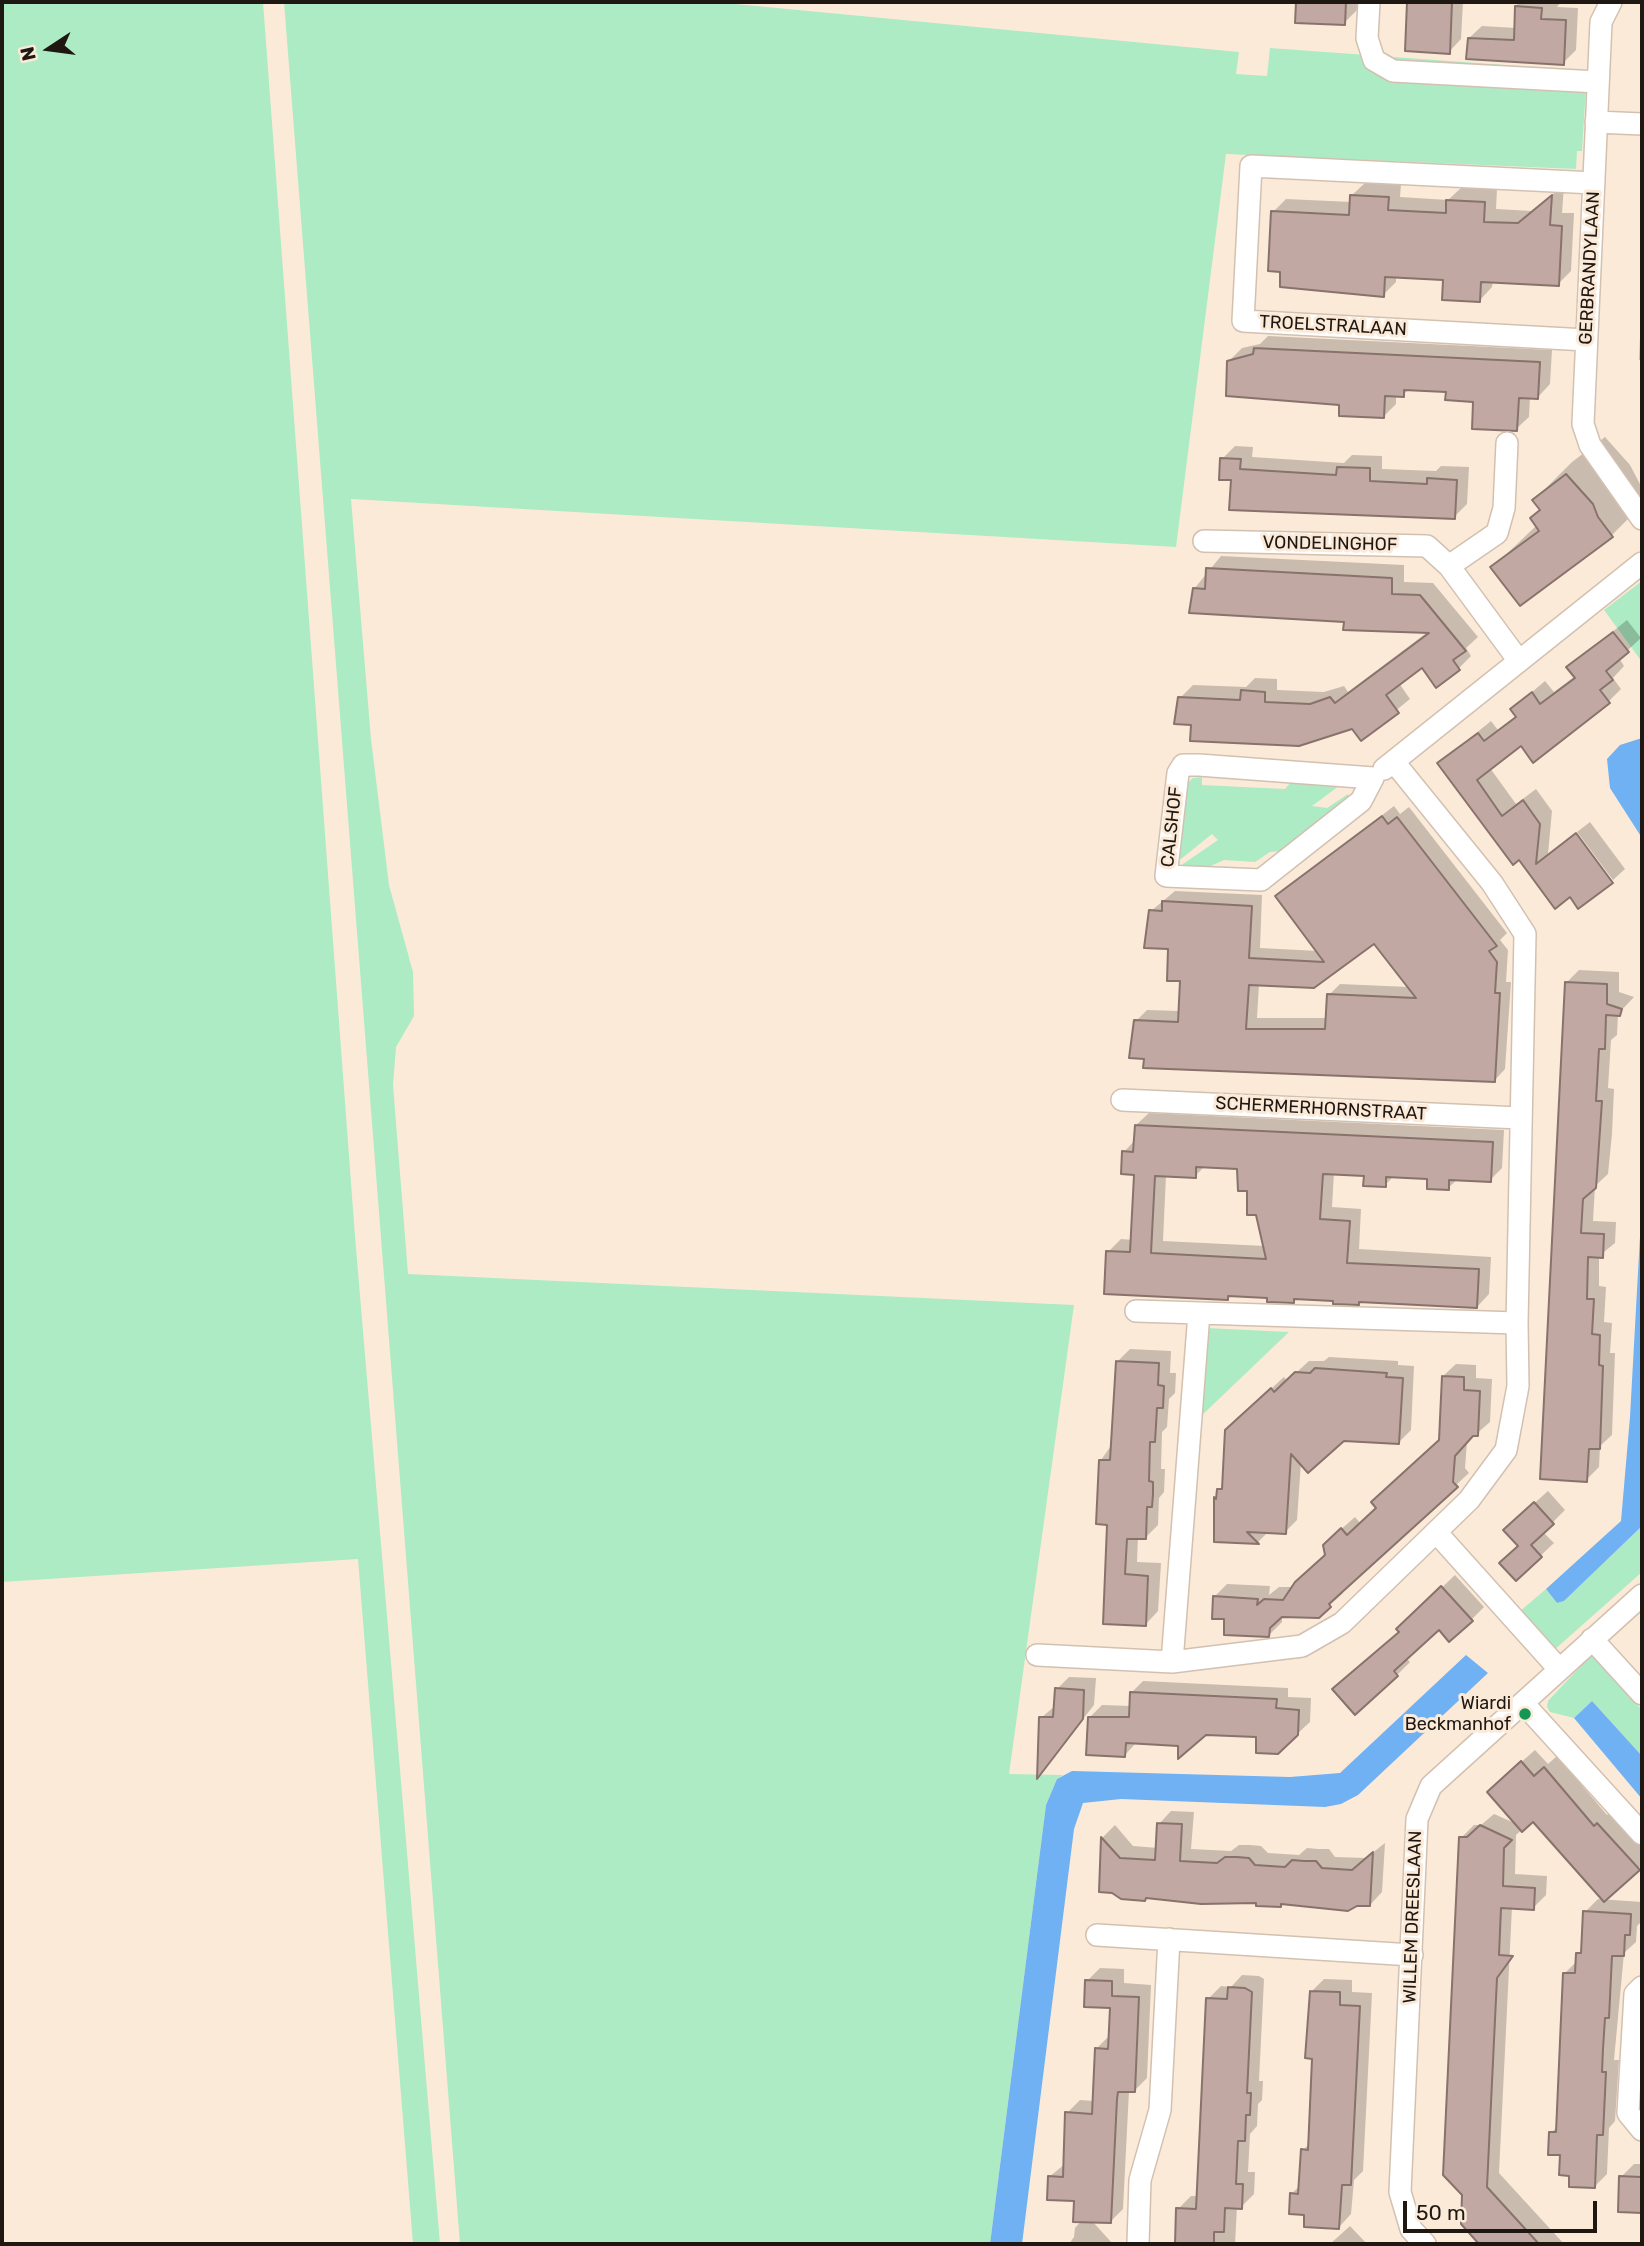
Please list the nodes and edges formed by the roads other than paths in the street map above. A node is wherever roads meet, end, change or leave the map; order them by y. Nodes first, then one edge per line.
1 (1369, 2) edge
2 (1611, 2) edge
3 (1598, 82) junction
4 (1597, 122) junction
5 (1642, 124) edge
6 (1594, 183) junction
7 (1586, 340) junction
8 (1507, 443) dead end
9 (1642, 519) edge
10 (1204, 541) dead end
11 (1642, 563) edge
12 (1449, 566) junction
13 (1519, 661) junction
14 (1394, 762) junction
15 (1373, 778) junction
16 (1122, 1100) dead end
17 (1520, 1118) junction
18 (1136, 1311) dead end
19 (1199, 1313) junction
20 (1517, 1323) junction
21 (1436, 1532) junction
22 (1642, 1595) edge
23 (1592, 1639) junction
24 (1037, 1655) dead end
25 (1172, 1662) junction
26 (1559, 1669) junction
27 (1642, 1694) edge
28 (1522, 1703) junction
29 (1642, 1834) edge
30 (1097, 1935) dead end
31 (1169, 1939) junction
32 (1412, 1955) junction
33 (1642, 1987) edge
34 (1642, 2130) edge
35 (1138, 2244) edge
36 (1425, 2244) edge

1 - 3 street
2 - 3 street, GERBRANDYLAAN
3 - 4 street, GERBRANDYLAAN
4 - 5 street
4 - 6 street, GERBRANDYLAAN
6 - 7 street, GERBRANDYLAAN
6 - 7 street, TROELSTRALAAN
7 - 9 street, GERBRANDYLAAN
8 - 12 street
10 - 12 street, VONDELINGHOF
11 - 13 street, CALSHOF
12 - 13 street, VONDELINGHOF
13 - 14 street, CALSHOF
14 - 15 street, CALSHOF
14 - 17 street
15 - 15 street, CALSHOF
16 - 17 street, SCHERMERHORNSTRAAT
17 - 20 street
18 - 19 street
19 - 20 street
19 - 25 street
20 - 21 street
21 - 25 street
21 - 26 street
22 - 23 street, WILLEM DREESLAAN
23 - 26 street, WILLEM DREESLAAN
23 - 27 street
24 - 25 street
26 - 28 street, WILLEM DREESLAAN
28 - 29 street
28 - 32 street, WILLEM DREESLAAN
30 - 31 street
31 - 32 street
31 - 35 street
32 - 36 street, WILLEM DREESLAAN
33 - 34 street

